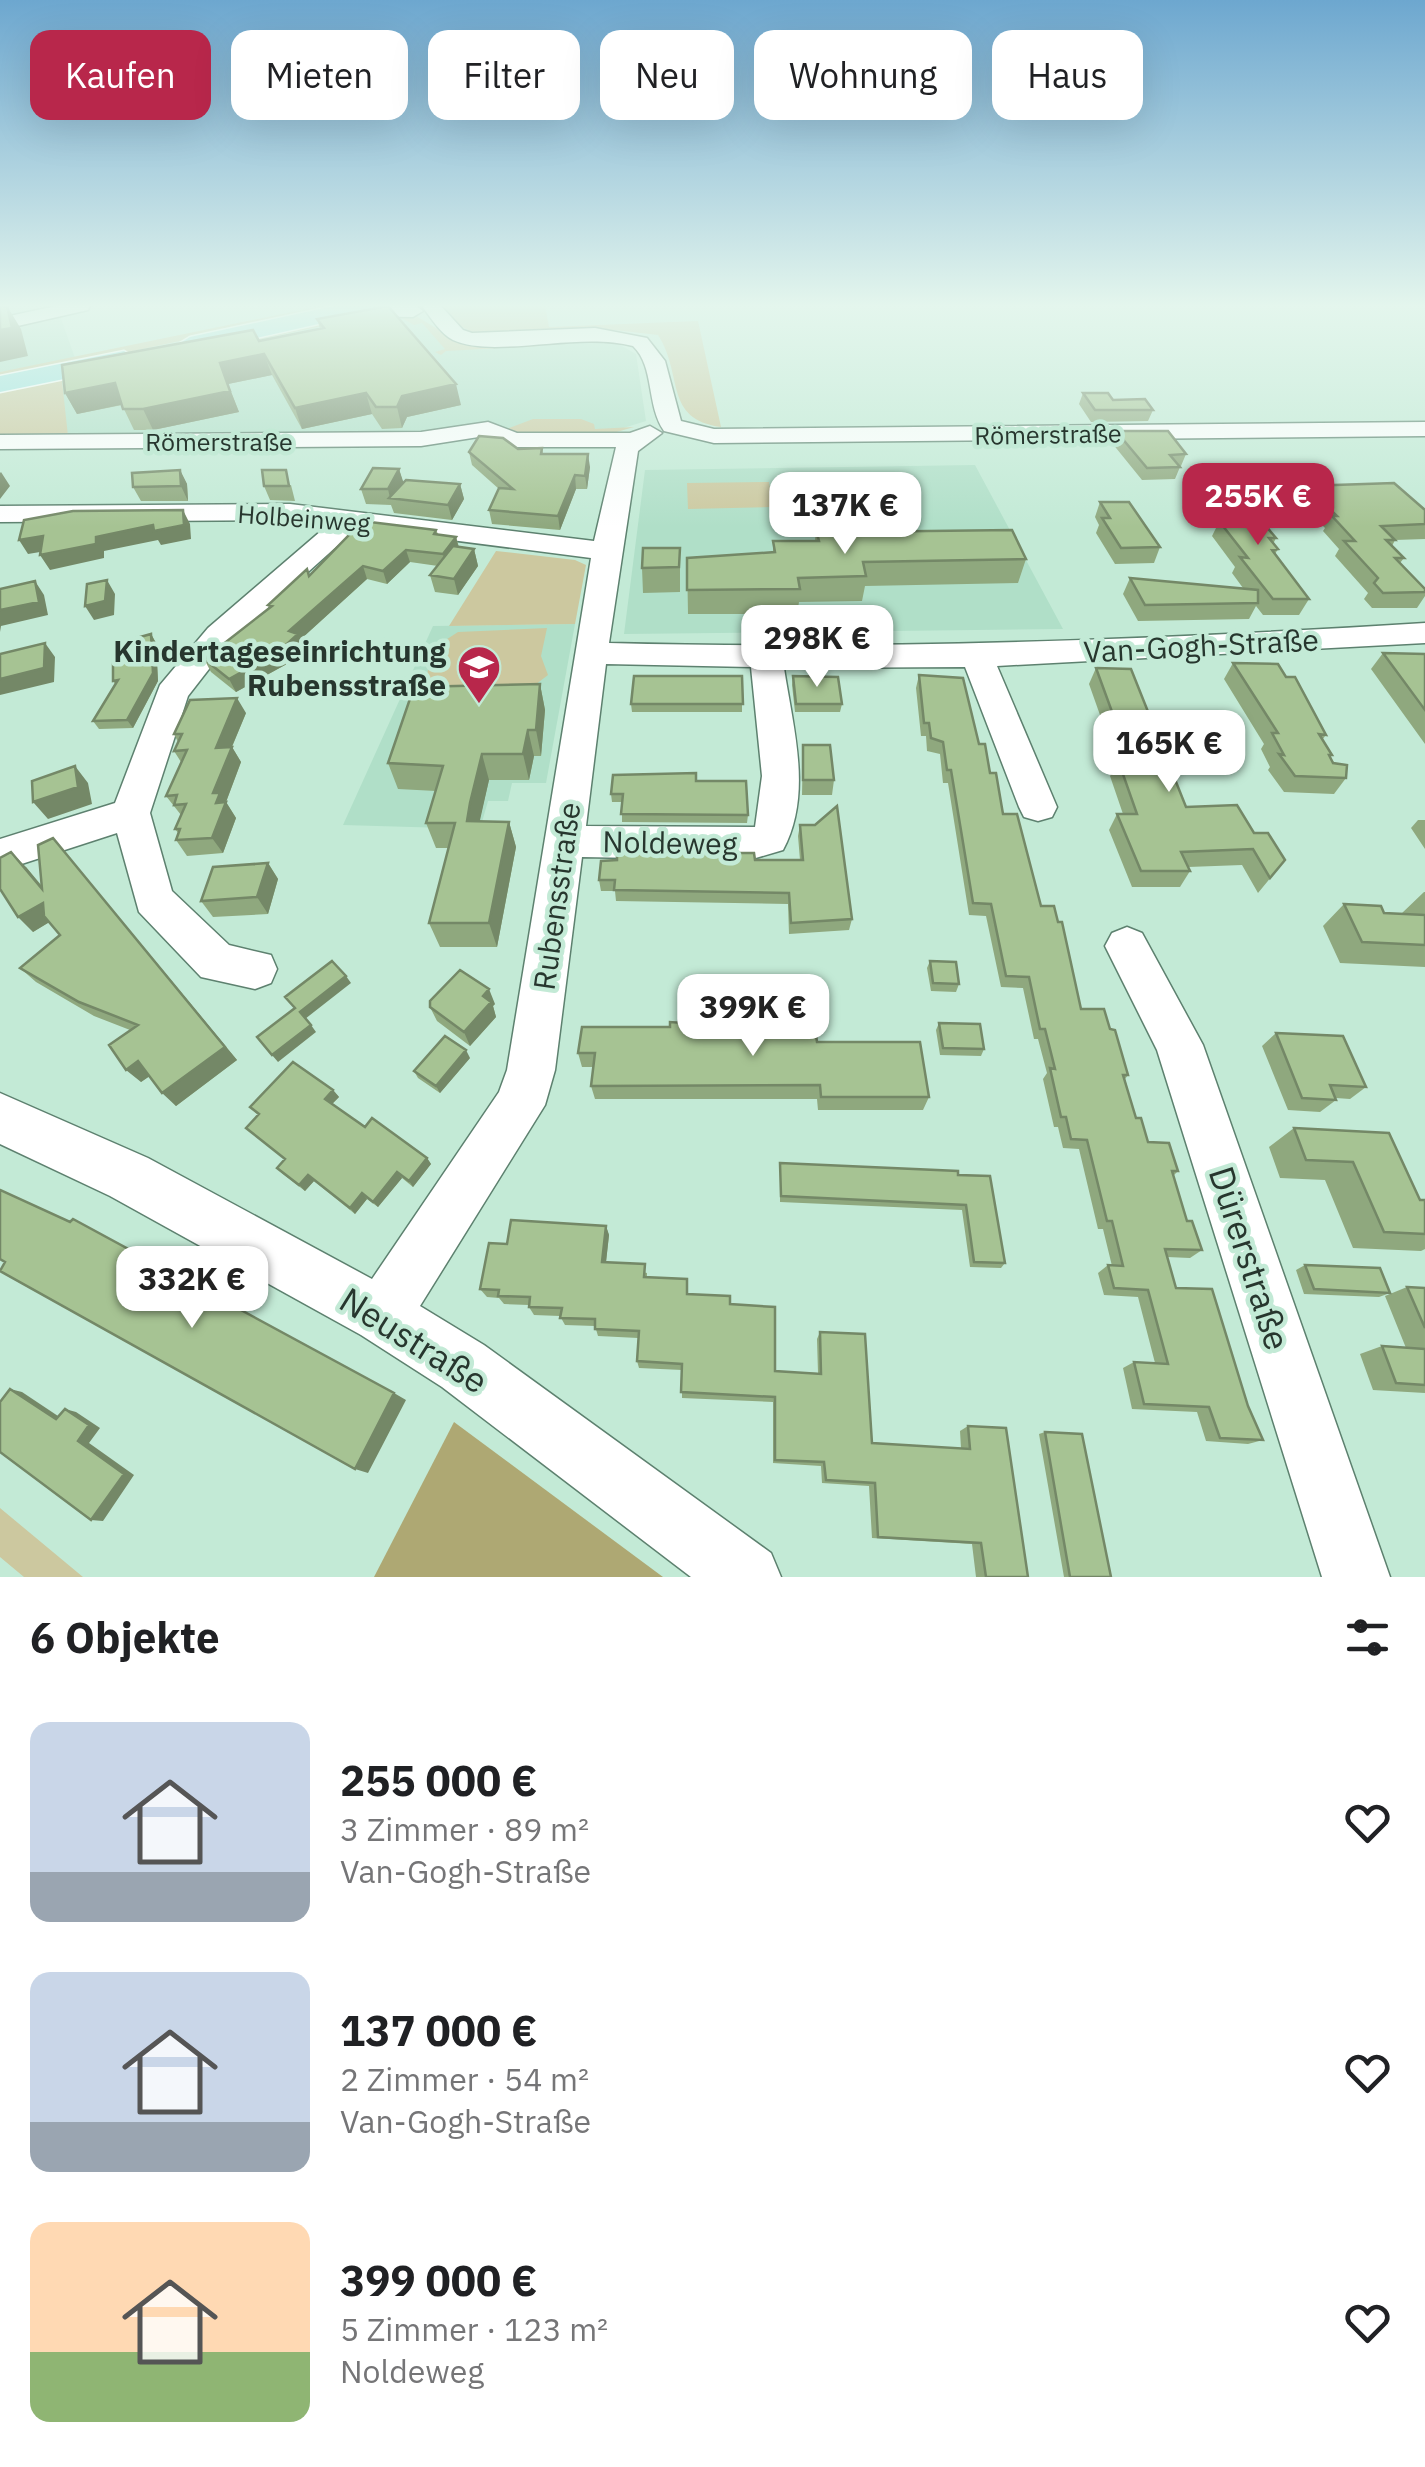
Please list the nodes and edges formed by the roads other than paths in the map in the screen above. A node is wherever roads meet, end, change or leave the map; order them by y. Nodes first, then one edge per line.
1 (656, 380) edge
2 (1425, 429) edge
3 (653, 433) junction
4 (0, 442) edge
5 (4, 519) edge
6 (352, 519) junction
7 (606, 551) junction
8 (1425, 633) edge
9 (591, 653) junction
10 (766, 655) junction
11 (976, 656) junction
12 (1038, 808) dead end
13 (131, 812) junction
14 (562, 841) junction
15 (0, 855) edge
16 (1127, 946) dead end
17 (256, 969) dead end
18 (0, 1118) edge
19 (380, 1315) junction
20 (747, 1577) edge
21 (1356, 1577) edge

1 - 3 street
2 - 3 street, Römerstraße
3 - 4 street, Römerstraße
3 - 7 street, Rubensstraße
5 - 6 street, Holbeinweg
6 - 7 street, Holbeinweg
6 - 13 street
7 - 9 street, Rubensstraße
8 - 11 street, Van-Gogh-Straße
9 - 10 street, Van-Gogh-Straße
9 - 14 street, Rubensstraße
10 - 11 street, Van-Gogh-Straße
10 - 14 street, Noldeweg
11 - 12 street
13 - 15 street
13 - 17 street
14 - 19 street, Rubensstraße
16 - 21 street, Dürerstraße
18 - 19 street, Neustraße
19 - 20 street, Neustraße

